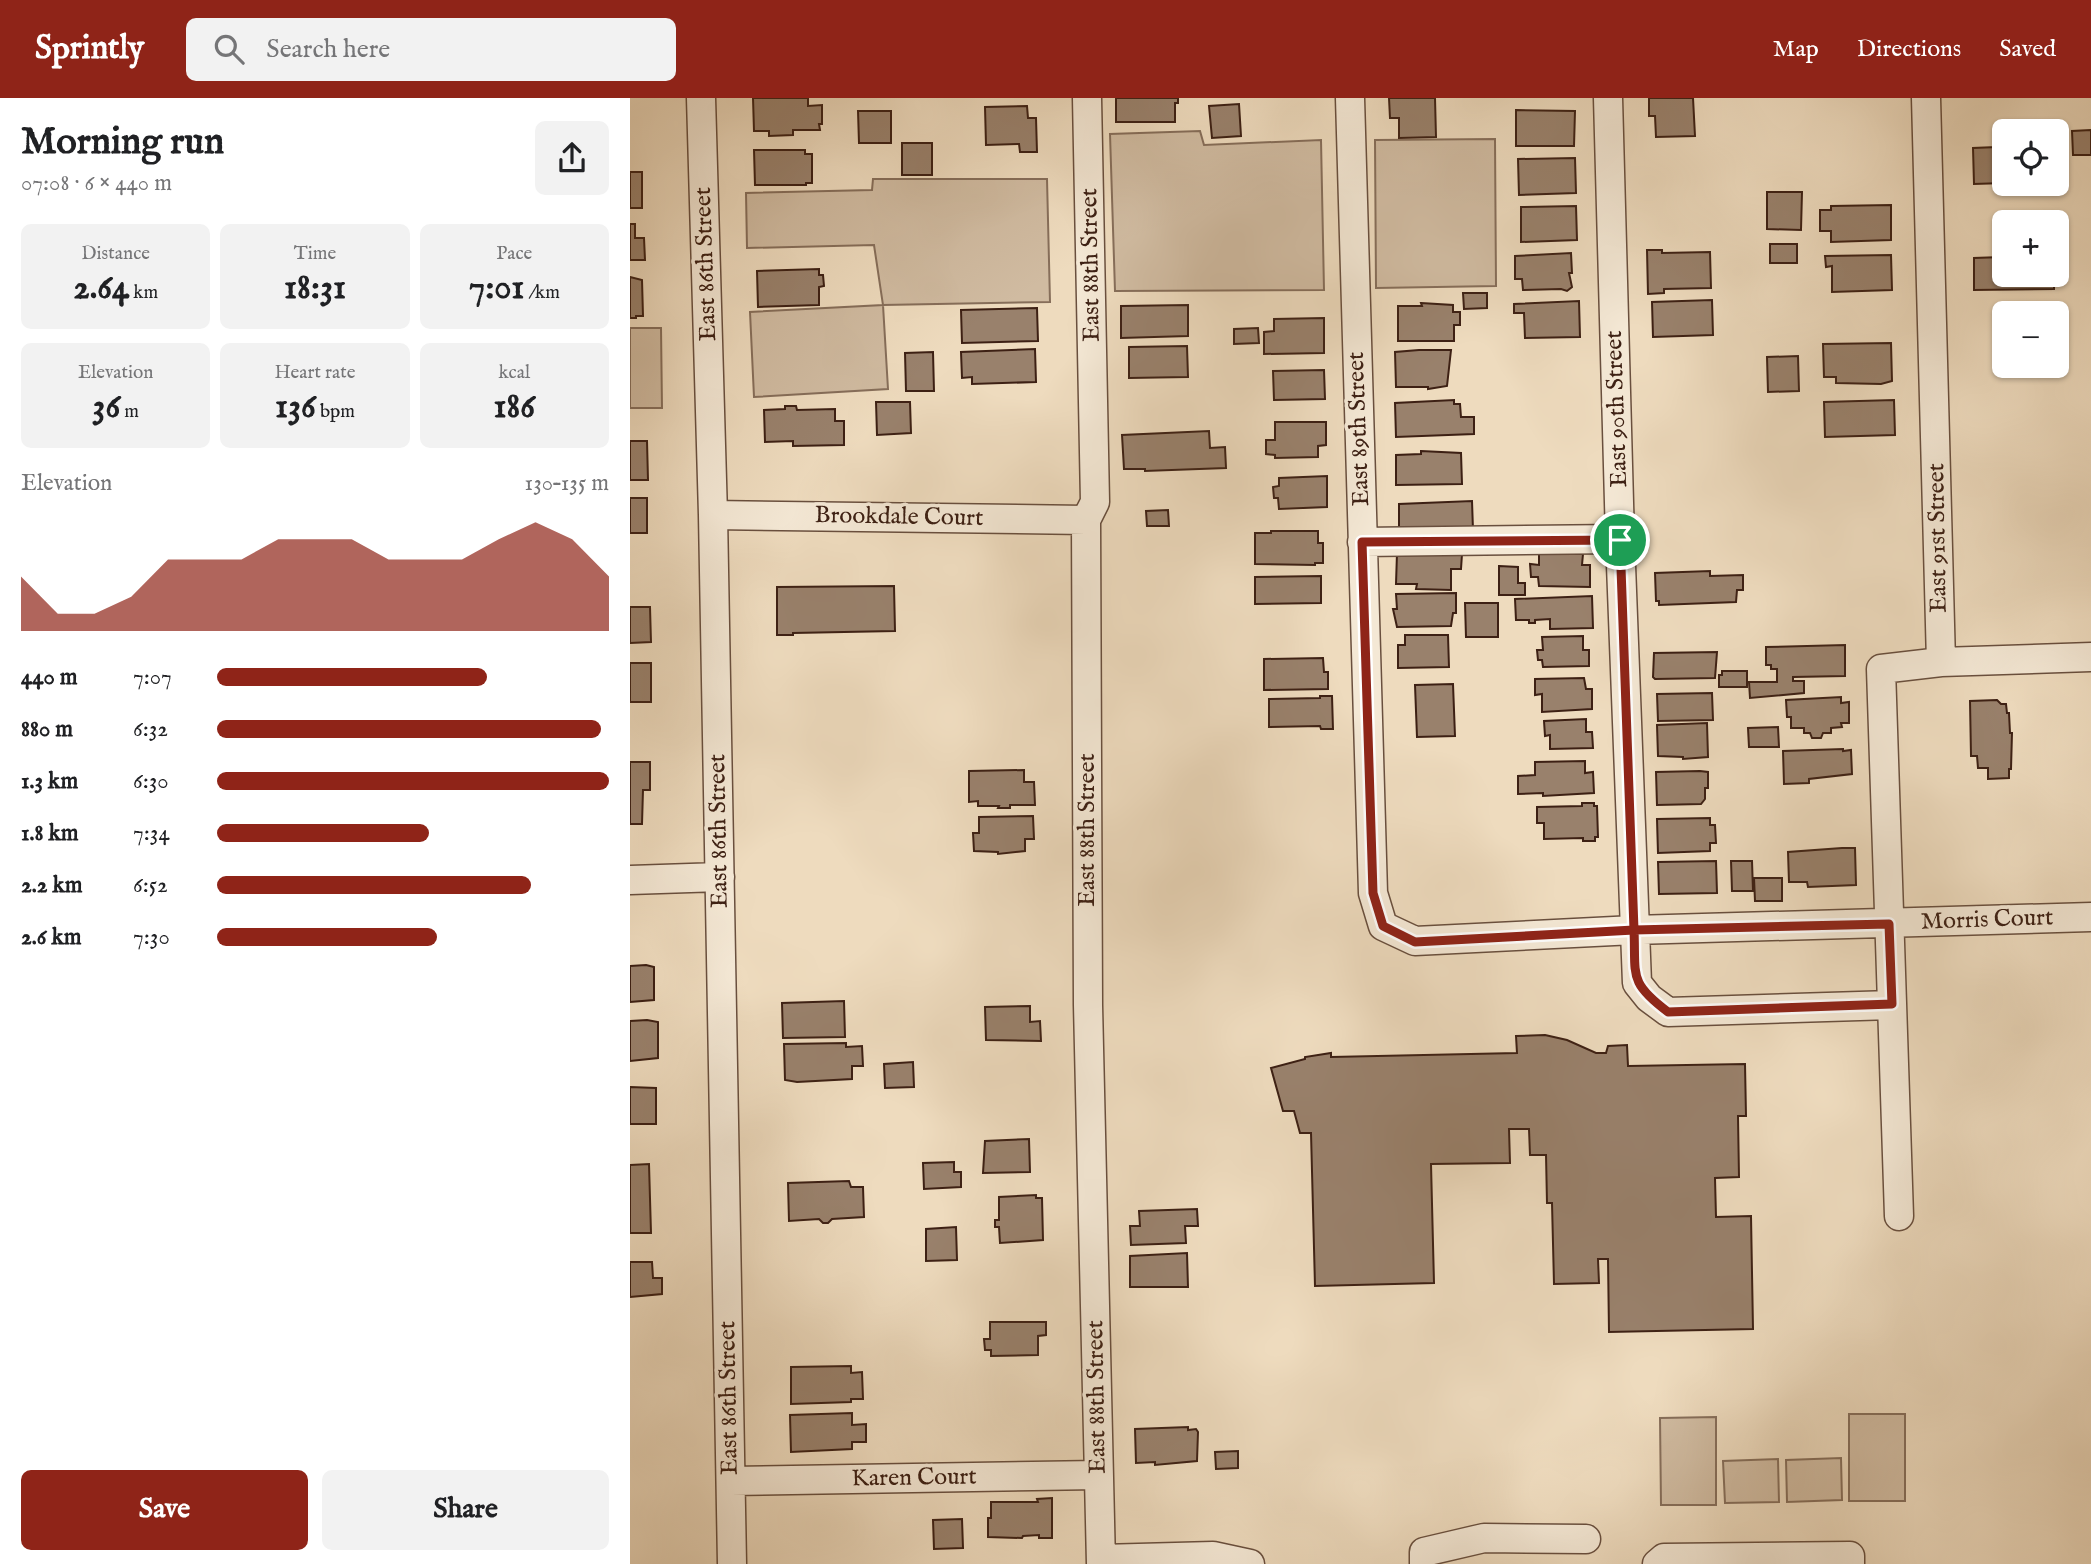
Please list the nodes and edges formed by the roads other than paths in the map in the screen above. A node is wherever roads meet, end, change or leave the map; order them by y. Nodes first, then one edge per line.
1 (701, 98) edge
2 (1087, 98) edge
3 (1350, 98) edge
4 (1608, 98) edge
5 (1926, 98) edge
6 (713, 515) junction
7 (1086, 520) junction
8 (1620, 540) junction
9 (1362, 542) junction
10 (2091, 657) edge
11 (1941, 662) junction
12 (720, 877) junction
13 (630, 880) edge
14 (2091, 917) edge
15 (1889, 924) junction
16 (1383, 926) joint
17 (1634, 930) junction
18 (1892, 1004) junction
19 (1899, 1216) dead end
20 (1098, 1475) junction
21 (731, 1481) junction
22 (1586, 1539) dead end
23 (1101, 1561) edge
24 (733, 1564) edge
25 (1250, 1564) edge
26 (1424, 1564) edge
27 (1657, 1564) edge
28 (1850, 1564) edge

1 - 6 street, East 86th Street
2 - 7 street, East 88th Street
3 - 9 street, East 89th Street
4 - 8 street, East 90th Street
5 - 11 street, East 91st Street
6 - 7 street, Brookdale Court
6 - 12 street, East 86th Street
7 - 20 street, East 88th Street
8 - 9 street
8 - 17 street, East 90th Street
9 - 16 street, East 89th Street
10 - 11 street
11 - 15 street
12 - 13 street
12 - 21 street, East 86th Street
14 - 15 street, Morris Court
15 - 17 street, Morris Court
15 - 18 street
16 - 17 street, Morris Court
17 - 18 street, East 90th Street
18 - 19 street
20 - 21 street, Karen Court
20 - 23 street, East 88th Street
21 - 24 street, East 86th Street
22 - 26 street
23 - 25 street
27 - 28 street

